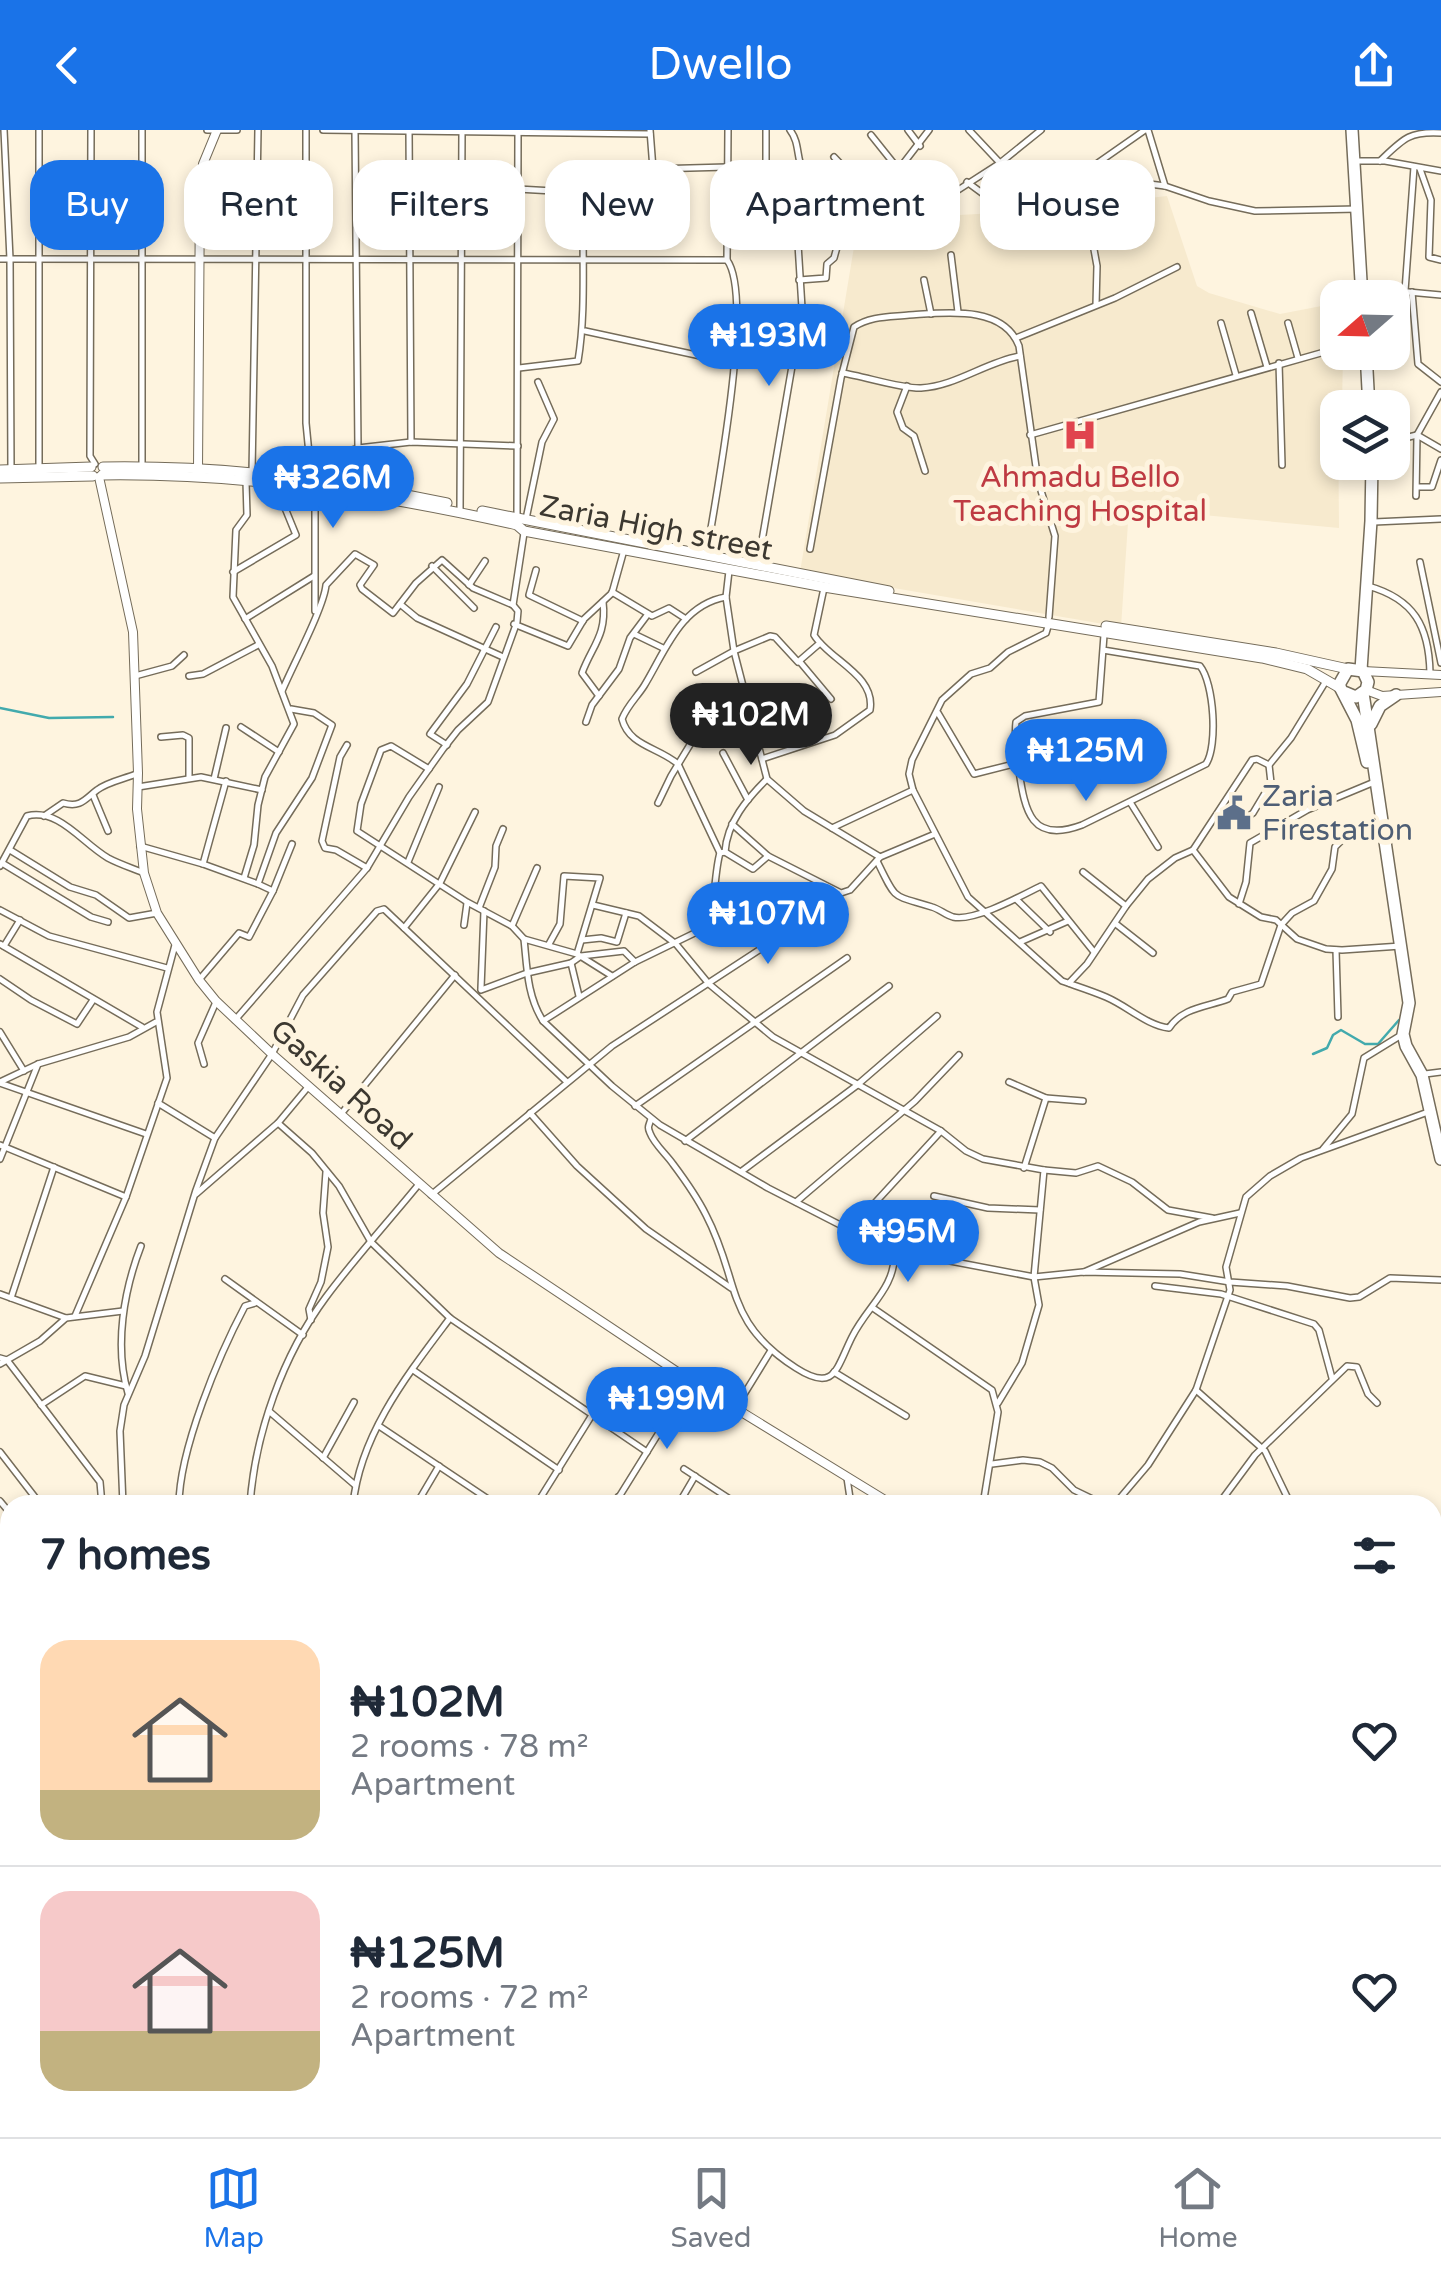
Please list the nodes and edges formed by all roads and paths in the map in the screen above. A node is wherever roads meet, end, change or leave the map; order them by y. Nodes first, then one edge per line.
1 (4, 130) edge
2 (39, 130) edge
3 (91, 130) edge
4 (142, 130) edge
5 (207, 130) edge
6 (217, 130) edge
7 (237, 130) edge
8 (258, 130) edge
9 (306, 130) edge
10 (323, 130) edge
11 (355, 130) edge
12 (409, 130) edge
13 (493, 130) edge
14 (728, 130) edge
15 (766, 130) edge
16 (790, 130) edge
17 (908, 130) edge
18 (929, 130) edge
19 (969, 130) edge
20 (1041, 130) edge
21 (1147, 130) edge
22 (1352, 130) edge
23 (462, 132) edge
24 (518, 132) edge
25 (650, 132) edge
26 (1408, 133) edge
27 (1441, 133) edge
28 (871, 135) dead end
29 (920, 146) junction
30 (834, 157) dead end
31 (518, 160) edge
32 (652, 160) edge
33 (727, 160) edge
34 (766, 160) edge
35 (801, 160) edge
36 (837, 160) edge
37 (892, 160) edge
38 (908, 160) edge
39 (996, 160) edge
40 (1005, 160) edge
41 (1102, 160) edge
42 (1354, 161) junction
43 (1379, 161) junction
44 (1417, 168) junction
45 (1441, 171) edge
46 (980, 175) edge
47 (967, 182) junction
48 (1155, 185) edge
49 (1164, 186) junction
50 (960, 187) edge
51 (980, 192) edge
52 (1358, 209) junction
53 (0, 217) edge
54 (9, 217) junction
55 (518, 250) edge
56 (581, 250) edge
57 (727, 250) edge
58 (798, 250) edge
59 (836, 250) edge
60 (1093, 250) edge
61 (952, 256) dead end
62 (143, 258) junction
63 (200, 258) junction
64 (257, 258) junction
65 (307, 258) junction
66 (359, 258) junction
67 (0, 259) edge
68 (10, 259) junction
69 (40, 259) junction
70 (92, 259) junction
71 (410, 259) junction
72 (462, 259) junction
73 (518, 259) junction
74 (581, 260) junction
75 (727, 260) junction
76 (1441, 260) edge
77 (1177, 267) dead end
78 (799, 280) junction
79 (924, 280) dead end
80 (1361, 280) edge
81 (1410, 280) edge
82 (1410, 292) edge
83 (1441, 295) edge
84 (1410, 300) edge
85 (1096, 305) junction
86 (958, 312) junction
87 (1250, 313) dead end
88 (931, 314) junction
89 (1221, 323) dead end
90 (1288, 323) dead end
91 (584, 330) junction
92 (1016, 338) junction
93 (1320, 353) edge
94 (1020, 356) junction
95 (1298, 358) junction
96 (734, 363) junction
97 (1279, 363) junction
98 (1267, 366) junction
99 (518, 368) junction
100 (842, 373) junction
101 (1236, 375) junction
102 (538, 382) dead end
103 (1441, 382) edge
104 (907, 386) junction
105 (1441, 392) edge
106 (1030, 435) junction
107 (1417, 435) junction
108 (1410, 437) edge
109 (412, 442) junction
110 (461, 445) junction
111 (518, 446) junction
112 (358, 448) junction
113 (1441, 450) edge
114 (1441, 460) edge
115 (310, 464) junction
116 (1282, 465) dead end
117 (142, 466) junction
118 (198, 469) junction
119 (38, 470) junction
120 (925, 470) dead end
121 (97, 471) junction
122 (4, 473) edge
123 (249, 477) junction
124 (1372, 480) edge
125 (275, 483) junction
126 (312, 483) junction
127 (1417, 487) junction
128 (1416, 496) dead end
129 (460, 509) junction
130 (1441, 520) edge
131 (1371, 522) junction
132 (523, 523) junction
133 (624, 547) junction
134 (810, 549) dead end
135 (707, 556) junction
136 (485, 561) dead end
137 (1420, 562) dead end
138 (432, 566) junction
139 (757, 567) junction
140 (730, 568) junction
141 (536, 570) dead end
142 (233, 572) junction
143 (316, 575) junction
144 (825, 583) junction
145 (469, 585) junction
146 (1365, 585) junction
147 (611, 591) junction
148 (726, 597) junction
149 (603, 602) junction
150 (400, 604) junction
151 (513, 605) junction
152 (474, 608) dead end
153 (648, 614) junction
154 (244, 619) junction
155 (686, 619) junction
156 (1049, 620) junction
157 (582, 621) junction
158 (311, 624) junction
159 (514, 624) junction
160 (496, 627) dead end
161 (1104, 632) junction
162 (634, 634) junction
163 (820, 643) junction
164 (259, 644) junction
165 (1199, 644) junction
166 (663, 648) junction
167 (485, 649) junction
168 (1103, 650) junction
169 (734, 651) junction
170 (184, 656) dead end
171 (503, 657) junction
172 (800, 662) junction
173 (1441, 663) edge
174 (1196, 664) junction
175 (1355, 670) junction
176 (696, 672) dead end
177 (1430, 674) junction
178 (1441, 675) edge
179 (135, 676) junction
180 (188, 676) dead end
181 (1328, 678) junction
182 (282, 691) junction
183 (1343, 691) junction
184 (1364, 692) junction
185 (1441, 692) edge
186 (1396, 695) junction
187 (599, 696) junction
188 (747, 698) junction
189 (831, 699) dead end
190 (781, 708) dead end
191 (290, 710) junction
192 (937, 711) junction
193 (680, 713) dead end
194 (708, 715) junction
195 (586, 722) dead end
196 (241, 727) dead end
197 (226, 728) dead end
198 (754, 728) junction
199 (161, 737) dead end
200 (1371, 738) junction
201 (446, 744) junction
202 (347, 745) dead end
203 (279, 752) junction
204 (723, 753) dead end
205 (762, 760) junction
206 (1018, 763) junction
207 (678, 764) junction
208 (1269, 765) junction
209 (428, 770) junction
210 (138, 774) junction
211 (189, 778) junction
212 (214, 779) junction
213 (767, 779) junction
214 (226, 781) junction
215 (1372, 784) junction
216 (138, 787) junction
217 (438, 787) dead end
218 (262, 790) junction
219 (914, 790) junction
220 (93, 795) junction
221 (748, 800) junction
222 (1130, 802) junction
223 (658, 804) dead end
224 (475, 812) dead end
225 (44, 816) junction
226 (732, 824) junction
227 (1235, 826) dead end
228 (832, 828) junction
229 (1352, 828) dead end
230 (503, 829) dead end
231 (1383, 829) junction
232 (108, 831) dead end
233 (935, 834) junction
234 (292, 844) dead end
235 (140, 846) junction
236 (381, 846) junction
237 (1158, 847) dead end
238 (10, 850) junction
239 (1194, 850) junction
240 (722, 852) junction
241 (768, 856) junction
242 (878, 859) junction
243 (408, 862) junction
244 (1, 864) edge
245 (203, 864) junction
246 (366, 868) junction
247 (538, 868) dead end
248 (1083, 872) dead end
249 (144, 874) junction
250 (244, 878) junction
251 (440, 883) junction
252 (258, 884) junction
253 (274, 891) junction
254 (1016, 898) junction
255 (467, 902) junction
256 (1239, 904) junction
257 (593, 905) junction
258 (1126, 906) junction
259 (481, 909) junction
260 (0, 910) edge
261 (982, 912) junction
262 (157, 913) junction
263 (626, 913) junction
264 (20, 920) junction
265 (805, 920) dead end
266 (108, 922) dead end
267 (1068, 922) junction
268 (1116, 924) junction
269 (464, 925) dead end
270 (1282, 925) junction
271 (512, 926) junction
272 (404, 928) junction
273 (1050, 932) junction
274 (524, 939) junction
275 (582, 940) junction
276 (1019, 943) junction
277 (175, 944) junction
278 (549, 944) junction
279 (676, 944) junction
280 (4, 946) edge
281 (1402, 946) junction
282 (1336, 950) junction
283 (1095, 952) junction
284 (1153, 952) dead end
285 (579, 955) junction
286 (847, 958) dead end
287 (0, 960) edge
288 (634, 962) junction
289 (571, 963) junction
290 (167, 968) junction
291 (528, 973) junction
292 (454, 975) junction
293 (612, 976) junction
294 (0, 979) edge
295 (200, 980) junction
296 (1069, 982) junction
297 (709, 984) junction
298 (889, 986) dead end
299 (479, 993) junction
300 (579, 996) junction
301 (93, 1000) junction
302 (216, 1001) junction
303 (937, 1016) dead end
304 (1338, 1017) dead end
305 (235, 1020) junction
306 (543, 1020) junction
307 (156, 1022) junction
308 (755, 1024) junction
309 (142, 1028) junction
310 (0, 1032) edge
311 (1403, 1034) junction
312 (805, 1052) junction
313 (272, 1054) junction
314 (960, 1055) dead end
315 (38, 1064) junction
316 (204, 1064) dead end
317 (590, 1064) junction
318 (24, 1070) junction
319 (1441, 1072) edge
320 (1422, 1075) junction
321 (1, 1080) edge
322 (566, 1082) junction
323 (1009, 1082) dead end
324 (310, 1085) junction
325 (856, 1086) junction
326 (28, 1092) junction
327 (1046, 1098) junction
328 (1082, 1102) dead end
329 (158, 1103) junction
330 (635, 1106) junction
331 (902, 1111) junction
332 (1431, 1111) junction
333 (530, 1113) junction
334 (341, 1114) junction
335 (652, 1118) junction
336 (278, 1123) junction
337 (942, 1131) junction
338 (146, 1134) junction
339 (216, 1138) junction
340 (685, 1141) junction
341 (2, 1146) edge
342 (1321, 1151) junction
343 (0, 1159) edge
344 (1441, 1160) edge
345 (54, 1167) junction
346 (1024, 1168) junction
347 (326, 1170) junction
348 (1044, 1170) junction
349 (742, 1171) junction
350 (419, 1184) junction
351 (431, 1195) junction
352 (126, 1196) junction
353 (194, 1196) junction
354 (934, 1196) dead end
355 (796, 1202) junction
356 (1040, 1210) junction
357 (1240, 1213) junction
358 (1212, 1218) junction
359 (850, 1230) junction
360 (371, 1242) junction
361 (141, 1246) dead end
362 (895, 1251) junction
363 (1083, 1272) junction
364 (1034, 1277) junction
365 (225, 1278) dead end
366 (1441, 1280) edge
367 (1230, 1282) junction
368 (1155, 1286) dead end
369 (733, 1290) junction
370 (0, 1294) edge
371 (1228, 1296) junction
372 (11, 1298) junction
373 (255, 1302) junction
374 (873, 1308) junction
375 (123, 1311) junction
376 (75, 1316) junction
377 (66, 1318) junction
378 (450, 1318) junction
379 (311, 1320) junction
380 (302, 1335) junction
381 (770, 1351) junction
382 (2, 1361) edge
383 (412, 1369) junction
384 (834, 1372) junction
385 (1332, 1378) junction
386 (691, 1382) junction
387 (127, 1390) junction
388 (1196, 1390) junction
389 (354, 1402) dead end
390 (998, 1403) junction
391 (1377, 1403) dead end
392 (42, 1406) junction
393 (734, 1409) junction
394 (270, 1412) junction
395 (592, 1415) junction
396 (906, 1416) dead end
397 (378, 1425) junction
398 (1261, 1448) junction
399 (0, 1452) edge
400 (647, 1452) junction
401 (323, 1458) junction
402 (991, 1464) junction
403 (439, 1466) junction
404 (684, 1469) dead end
405 (559, 1470) junction
406 (695, 1476) junction
407 (847, 1476) junction
408 (355, 1485) junction
409 (34, 1495) edge
410 (101, 1495) edge
411 (123, 1495) edge
412 (180, 1495) edge
413 (251, 1495) edge
414 (354, 1495) edge
415 (422, 1495) edge
416 (482, 1495) edge
417 (543, 1495) edge
418 (619, 1495) edge
419 (684, 1495) edge
420 (724, 1495) edge
421 (850, 1495) edge
422 (877, 1495) edge
423 (985, 1495) edge
424 (1084, 1495) edge
425 (1123, 1495) edge
426 (1226, 1495) edge
427 (1286, 1495) edge

1 - 54 street
2 - 69 street
3 - 70 street
4 - 62 street
5 - 6 street
6 - 7 street
6 - 63 main road
8 - 64 street
9 - 65 street
10 - 11 street
11 - 12 street
11 - 66 street
12 - 23 street
12 - 71 street
13 - 23 street
13 - 24 street
14 - 33 street
15 - 34 street
16 - 35 street
17 - 29 street
18 - 29 street
19 - 39 street
20 - 40 street
21 - 41 street
21 - 49 street
22 - 42 highway
23 - 72 street
24 - 25 street
24 - 31 street
25 - 32 street
26 - 27 street
26 - 43 street
28 - 37 street
29 - 38 street
30 - 36 street
42 - 43 street
42 - 52 highway
43 - 44 street
44 - 45 street
44 - 76 street
44 - 81 street
46 - 47 street
47 - 50 street
47 - 51 street
48 - 49 street
49 - 52 street
52 - 80 highway
53 - 54 street
54 - 68 street
55 - 73 street
56 - 74 street
57 - 75 street
58 - 78 street
59 - 78 street
60 - 85 street
61 - 86 street
62 - 63 street
62 - 70 street
62 - 117 street
63 - 64 street
63 - 118 main road
64 - 65 street
64 - 123 street
65 - 66 street
65 - 115 street
66 - 71 street
66 - 112 street
67 - 68 street
68 - 69 street
68 - 122 street
69 - 70 street
69 - 119 street
70 - 121 street
71 - 72 street
71 - 109 street
72 - 73 street
72 - 110 street
73 - 74 street
73 - 99 street
74 - 75 street
74 - 91 street
75 - 96 street
77 - 85 street
78 - 139 street
79 - 88 street
82 - 83 street
84 - 103 street
85 - 92 street
86 - 88 street
86 - 92 street
87 - 98 street
88 - 100 street
89 - 101 street
90 - 95 street
91 - 96 street
91 - 99 street
92 - 94 street
93 - 95 street
94 - 104 street
94 - 106 street
95 - 97 street
96 - 135 street
97 - 98 street
97 - 116 street
98 - 101 street
99 - 111 street
100 - 104 street
100 - 134 street
101 - 106 street
102 - 132 street
104 - 120 street
105 - 107 street
106 - 156 street
107 - 108 street
107 - 113 street
107 - 127 street
109 - 110 street
109 - 112 street
110 - 111 street
110 - 129 street
111 - 132 street
112 - 115 street
114 - 127 street
115 - 126 street
117 - 118 main road, Zaria High street
117 - 121 main road, Zaria High street
118 - 123 main road, Zaria High street
119 - 121 main road, Zaria High street
119 - 122 main road, Zaria High street
121 - 122 main road, Zaria High street
121 - 123 main road, Zaria High street
121 - 179 main road, Gaskia Road
123 - 125 main road, Zaria High street
123 - 126 main road, Zaria High street
123 - 142 street
124 - 131 highway
125 - 126 main road, Zaria High street
125 - 142 street
126 - 129 main road, Zaria High street
126 - 143 street
127 - 128 street
129 - 132 main road, Zaria High street
130 - 131 street
131 - 146 highway
132 - 133 main road, Zaria High street
132 - 135 main road, Zaria High street
132 - 151 street
133 - 140 main road, Zaria High street
133 - 147 street
135 - 139 main road, Zaria High street
136 - 145 street
137 - 173 street
138 - 145 street
138 - 150 street
138 - 152 street
139 - 144 main road, Zaria High street
140 - 144 main road, Zaria High street
140 - 148 street
141 - 157 street
142 - 154 street
143 - 154 street
143 - 158 street
144 - 156 main road, Zaria High street
144 - 163 street
145 - 151 street
146 - 175 highway
146 - 177 street
147 - 149 street
147 - 153 street
148 - 155 street
148 - 169 street
149 - 157 street
149 - 187 street
150 - 158 street
150 - 167 street
151 - 159 street
153 - 155 street
153 - 162 street
154 - 164 street
155 - 166 street
156 - 161 main road, Zaria High street
156 - 165 main road, Zaria High street
156 - 192 street
157 - 159 street
158 - 182 street
159 - 171 street
160 - 167 street
161 - 165 main road, Zaria High street
161 - 168 street
162 - 166 street
162 - 187 street
163 - 172 street
163 - 205 street
164 - 180 street
164 - 182 street
165 - 174 street
165 - 175 main road
165 - 181 main road
166 - 207 street
167 - 171 street
167 - 201 street
168 - 174 street
168 - 206 street
169 - 172 street
169 - 176 street
169 - 188 street
170 - 179 street
171 - 201 street
172 - 189 street
174 - 222 street
175 - 177 main road
175 - 183 highway
175 - 184 highway
177 - 178 main road
179 - 210 main road, Gaskia Road
181 - 183 main road
181 - 208 street
182 - 191 street
183 - 184 highway
183 - 215 highway
184 - 186 main road
184 - 200 highway
185 - 186 main road
186 - 200 highway
187 - 195 street
188 - 190 street
188 - 198 street
191 - 203 street
191 - 252 street
192 - 206 street
192 - 219 street
193 - 194 street
194 - 198 street
194 - 207 street
196 - 203 street
197 - 212 street
198 - 205 street
199 - 211 street
200 - 231 highway
201 - 209 street
202 - 246 street
203 - 218 street
204 - 221 street
205 - 213 street
206 - 222 street
207 - 223 street
207 - 240 street
208 - 227 street
208 - 239 street
209 - 236 street
209 - 236 street
210 - 216 main road, Gaskia Road
210 - 220 street
211 - 212 street
211 - 216 street
212 - 214 street
213 - 221 street
213 - 228 street
214 - 218 street
214 - 245 street
215 - 231 highway
215 - 256 street
216 - 235 main road, Gaskia Road
217 - 243 street
218 - 250 street
219 - 228 street
219 - 233 street
220 - 225 street
220 - 232 street
221 - 226 street
222 - 237 street
224 - 251 street
225 - 238 street
225 - 249 street
226 - 240 street
226 - 241 street
228 - 242 street
229 - 270 street
230 - 259 street
231 - 281 highway
233 - 242 street
233 - 261 street
234 - 253 street
235 - 245 street
235 - 249 main road, Gaskia Road
236 - 243 street
236 - 246 street
238 - 244 street
238 - 262 street
239 - 256 street
239 - 258 street
240 - 241 street
240 - 279 street
241 - 242 street
242 - 261 street
243 - 251 street
244 - 266 street
245 - 250 street
246 - 305 street
247 - 271 street
248 - 258 street
249 - 262 main road, Gaskia Road
250 - 252 street
251 - 255 street
251 - 272 street
252 - 253 street
253 - 295 street
254 - 261 street
254 - 267 street
254 - 273 street
255 - 259 street
255 - 269 street
256 - 270 street
257 - 263 street
257 - 275 street
257 - 278 street
258 - 268 street
259 - 271 street
259 - 299 street
260 - 264 street
261 - 276 street
262 - 277 main road, Gaskia Road
263 - 275 street
263 - 279 street
264 - 280 street
264 - 290 street
265 - 297 street
267 - 273 street
267 - 283 street
268 - 283 street
268 - 284 street
270 - 282 street
270 - 296 street
271 - 274 street
272 - 292 street
272 - 313 street
273 - 276 street
274 - 278 street
274 - 291 street
275 - 285 street
276 - 296 street
277 - 290 street
277 - 295 main road, Gaskia Road
278 - 285 street
279 - 288 street
279 - 297 street
280 - 287 street
280 - 301 street
281 - 282 street
281 - 311 highway
282 - 304 street
283 - 296 street
285 - 288 street
285 - 289 street
285 - 293 street
286 - 308 street
288 - 293 street
289 - 291 street
289 - 300 street
290 - 307 street
291 - 299 street
291 - 306 street
292 - 299 street
292 - 334 street
293 - 300 street
294 - 301 street
295 - 302 main road, Gaskia Road
297 - 308 street
297 - 317 street
298 - 312 street
299 - 322 street
300 - 306 street
301 - 309 street
302 - 305 main road, Gaskia Road
302 - 316 street
303 - 325 street
305 - 313 main road, Gaskia Road
306 - 317 street
307 - 309 street
307 - 329 street
308 - 312 street
308 - 330 street
309 - 315 street
310 - 318 street
311 - 320 highway
311 - 342 street
312 - 325 street
312 - 340 street
313 - 324 main road, Gaskia Road
313 - 339 street
314 - 331 street
315 - 318 street
315 - 326 street
317 - 322 street
317 - 330 street
318 - 321 street
319 - 320 street
320 - 332 highway
321 - 326 street
322 - 333 street
323 - 327 street
324 - 334 main road, Gaskia Road
324 - 336 street
325 - 331 street
325 - 349 street
326 - 338 street
326 - 341 street
327 - 328 street
327 - 346 street
329 - 338 street
329 - 339 street
330 - 335 street
331 - 337 street
331 - 355 street
332 - 342 street
332 - 344 highway
333 - 351 street
333 - 369 street
334 - 350 main road, Gaskia Road
335 - 340 street
335 - 369 street
336 - 347 street
336 - 353 street
337 - 346 street
337 - 359 street
338 - 352 street
339 - 353 street
340 - 349 street
341 - 343 street
341 - 345 street
342 - 357 street
345 - 352 street
345 - 372 street
346 - 348 street
347 - 360 street
347 - 379 street
348 - 356 street
348 - 358 street
349 - 355 street
350 - 351 main road, Gaskia Road
350 - 360 street
351 - 386 main road, Gaskia Road
352 - 376 street
353 - 387 street
354 - 356 street
355 - 359 street
356 - 364 street
357 - 358 street
357 - 367 street
358 - 363 street
359 - 362 street
360 - 378 street
360 - 379 street
361 - 375 street
362 - 364 street
362 - 374 street
363 - 364 street
363 - 367 street
364 - 390 street
365 - 373 street
366 - 367 street
367 - 371 street
368 - 371 street
369 - 381 street
370 - 372 street
371 - 385 street
371 - 388 street
372 - 377 street
373 - 380 street
373 - 412 street
374 - 384 street
374 - 390 street
375 - 376 street
375 - 387 street
376 - 377 street
377 - 382 street
378 - 383 street
378 - 395 street
379 - 380 street
380 - 394 street
381 - 384 street
381 - 393 street
382 - 392 street
383 - 397 street
383 - 405 street
384 - 396 street
385 - 391 street
385 - 398 street
386 - 393 main road, Gaskia Road
386 - 400 street
387 - 392 street
387 - 411 street
388 - 398 street
388 - 425 street
389 - 401 street
390 - 402 street
392 - 410 street
393 - 407 main road, Gaskia Road
394 - 401 street
394 - 413 street
395 - 400 street
395 - 405 street
397 - 403 street
397 - 408 street
398 - 426 street
398 - 427 street
399 - 409 street
400 - 418 street
401 - 408 street
402 - 423 street
402 - 424 street
403 - 415 street
403 - 416 street
404 - 406 street
405 - 417 street
406 - 419 street
406 - 420 street
407 - 421 street
407 - 422 main road, Gaskia Road
408 - 414 street

